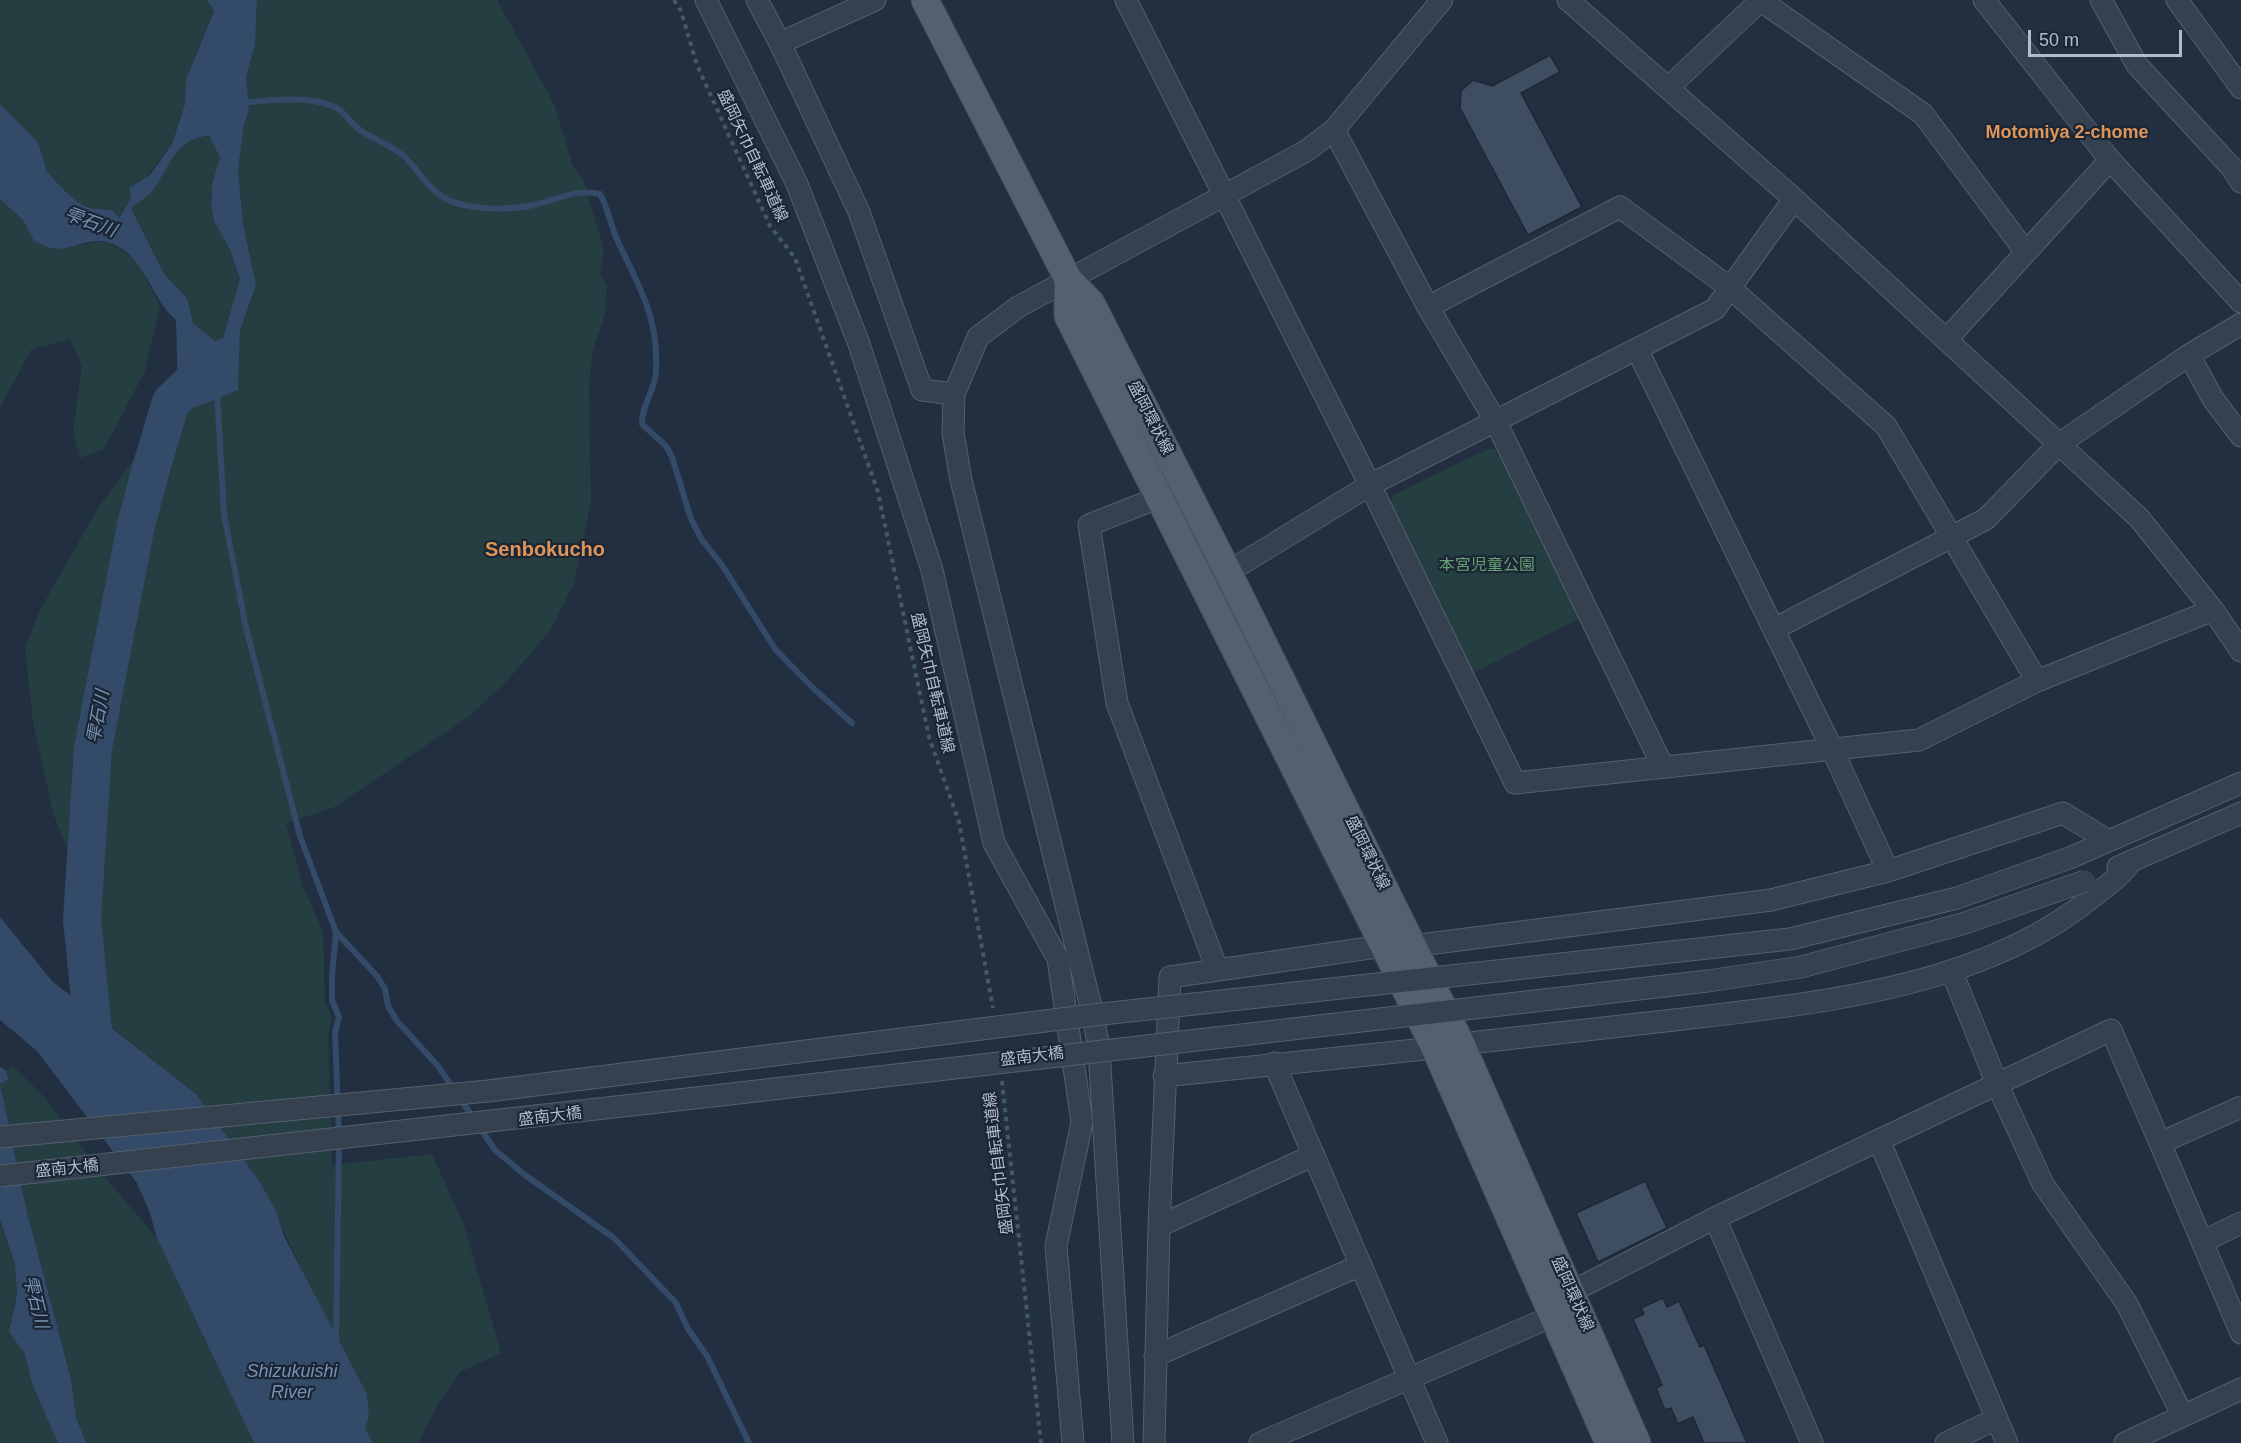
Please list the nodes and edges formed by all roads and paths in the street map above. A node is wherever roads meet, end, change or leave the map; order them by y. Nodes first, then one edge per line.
1 (674, 0) edge
2 (706, 0) edge
3 (757, 0) edge
4 (875, 0) edge
5 (925, 0) edge
6 (1126, 0) edge
7 (1442, 0) edge
8 (1568, 0) edge
9 (1760, 0) edge
10 (1984, 0) edge
11 (2101, 0) edge
12 (2176, 0) edge
13 (780, 43) junction
14 (1668, 88) junction
15 (2241, 88) edge
16 (1334, 130) junction
17 (2110, 160) junction
18 (2241, 182) edge
19 (1224, 195) junction
20 (1794, 199) junction
21 (2025, 251) junction
22 (1068, 279) junction
23 (1729, 286) junction
24 (2241, 302) edge
25 (1428, 307) junction
26 (2241, 324) edge
27 (1946, 340) junction
28 (1637, 349) junction
29 (2189, 355) junction
30 (954, 394) junction
31 (1496, 422) junction
32 (2241, 436) edge
33 (2059, 444) junction
34 (1370, 485) junction
35 (1160, 497) junction
36 (1952, 537) junction
37 (1228, 572) junction
38 (2213, 610) junction
39 (1774, 629) junction
40 (2241, 651) edge
41 (2037, 681) junction
42 (1832, 749) junction
43 (1663, 767) junction
44 (2241, 783) edge
45 (2241, 813) edge
46 (2107, 840) junction
47 (2131, 861) junction
48 (1888, 871) junction
49 (1383, 946) junction
50 (1412, 946) junction
51 (1217, 969) junction
52 (1952, 972) junction
53 (1093, 1015) junction
54 (994, 1018) dead end
55 (1461, 1044) junction
56 (1435, 1048) junction
57 (1099, 1049) junction
58 (1274, 1063) junction
59 (1001, 1076) dead end
60 (1164, 1076) junction
61 (1997, 1084) junction
62 (2241, 1107) edge
63 (0, 1137) edge
64 (1879, 1140) junction
65 (2160, 1143) junction
66 (1314, 1155) junction
67 (0, 1176) edge
68 (1715, 1218) junction
69 (2241, 1223) edge
70 (1159, 1226) junction
71 (2202, 1242) junction
72 (1361, 1265) junction
73 (1571, 1292) junction
74 (1553, 1316) junction
75 (2241, 1333) edge
76 (1155, 1356) junction
77 (1408, 1379) junction
78 (2241, 1389) edge
79 (2183, 1416) junction
80 (1996, 1419) junction
81 (1041, 1443) edge
82 (1073, 1443) edge
83 (1124, 1443) edge
84 (1154, 1443) edge
85 (1260, 1443) edge
86 (1437, 1443) edge
87 (1608, 1443) edge
88 (1637, 1443) edge
89 (1812, 1443) edge
90 (1946, 1443) edge
91 (2007, 1443) edge
92 (2125, 1443) edge

1 - 54 path, 盛岡矢巾自転車道線
2 - 82 street
3 - 13 street
4 - 13 street
5 - 22 main road, 盛岡環状線
6 - 19 street
7 - 16 street
8 - 14 street
9 - 14 street
9 - 21 street
10 - 17 street
11 - 18 street
12 - 15 street
13 - 30 street
14 - 20 street
16 - 19 street
16 - 25 street
17 - 21 street
17 - 24 street
19 - 22 street
19 - 34 street
20 - 23 street
20 - 27 street
21 - 27 street
22 - 30 street
22 - 35 main road, 盛岡環状線
22 - 37 main road, 盛岡環状線
23 - 25 street
23 - 28 street
23 - 36 street
25 - 31 street
26 - 29 street
27 - 33 street
28 - 31 street
28 - 39 street
29 - 32 street
29 - 33 street
30 - 53 street
31 - 34 street
31 - 43 street
33 - 36 street
33 - 38 street
34 - 37 street
34 - 43 street
35 - 49 main road, 盛岡環状線
35 - 51 street
36 - 39 street
36 - 41 street
37 - 50 main road, 盛岡環状線
38 - 40 street
38 - 41 street
39 - 42 street
41 - 42 street
42 - 43 street
42 - 48 street
44 - 46 street, 盛南大橋
45 - 47 street, 盛南大橋
46 - 48 street
46 - 53 street, 盛南大橋, bridge
47 - 52 street
47 - 57 street, 盛南大橋, bridge
48 - 50 street
49 - 51 street
49 - 56 main road, 盛岡環状線
50 - 55 main road, 盛岡環状線
51 - 60 street
52 - 55 street
52 - 61 street
53 - 57 street
53 - 63 street, 盛南大橋, bridge
55 - 73 main road, 盛岡環状線
56 - 58 street
56 - 74 main road, 盛岡環状線
57 - 67 street, 盛南大橋, bridge
57 - 83 street
58 - 60 street
58 - 66 street
59 - 81 path, 盛岡矢巾自転車道線
60 - 70 street
61 - 64 street
61 - 65 street
61 - 79 street
62 - 65 street
64 - 68 street
64 - 80 street
65 - 71 street
66 - 70 street
66 - 72 street
68 - 73 street
68 - 89 street
69 - 71 street
70 - 76 street
71 - 75 street
72 - 76 street
72 - 77 street
73 - 88 main road, 盛岡環状線
74 - 77 street
74 - 87 main road, 盛岡環状線
76 - 84 street
77 - 85 street
77 - 86 street
78 - 79 street
79 - 92 street
80 - 90 street
80 - 91 street

